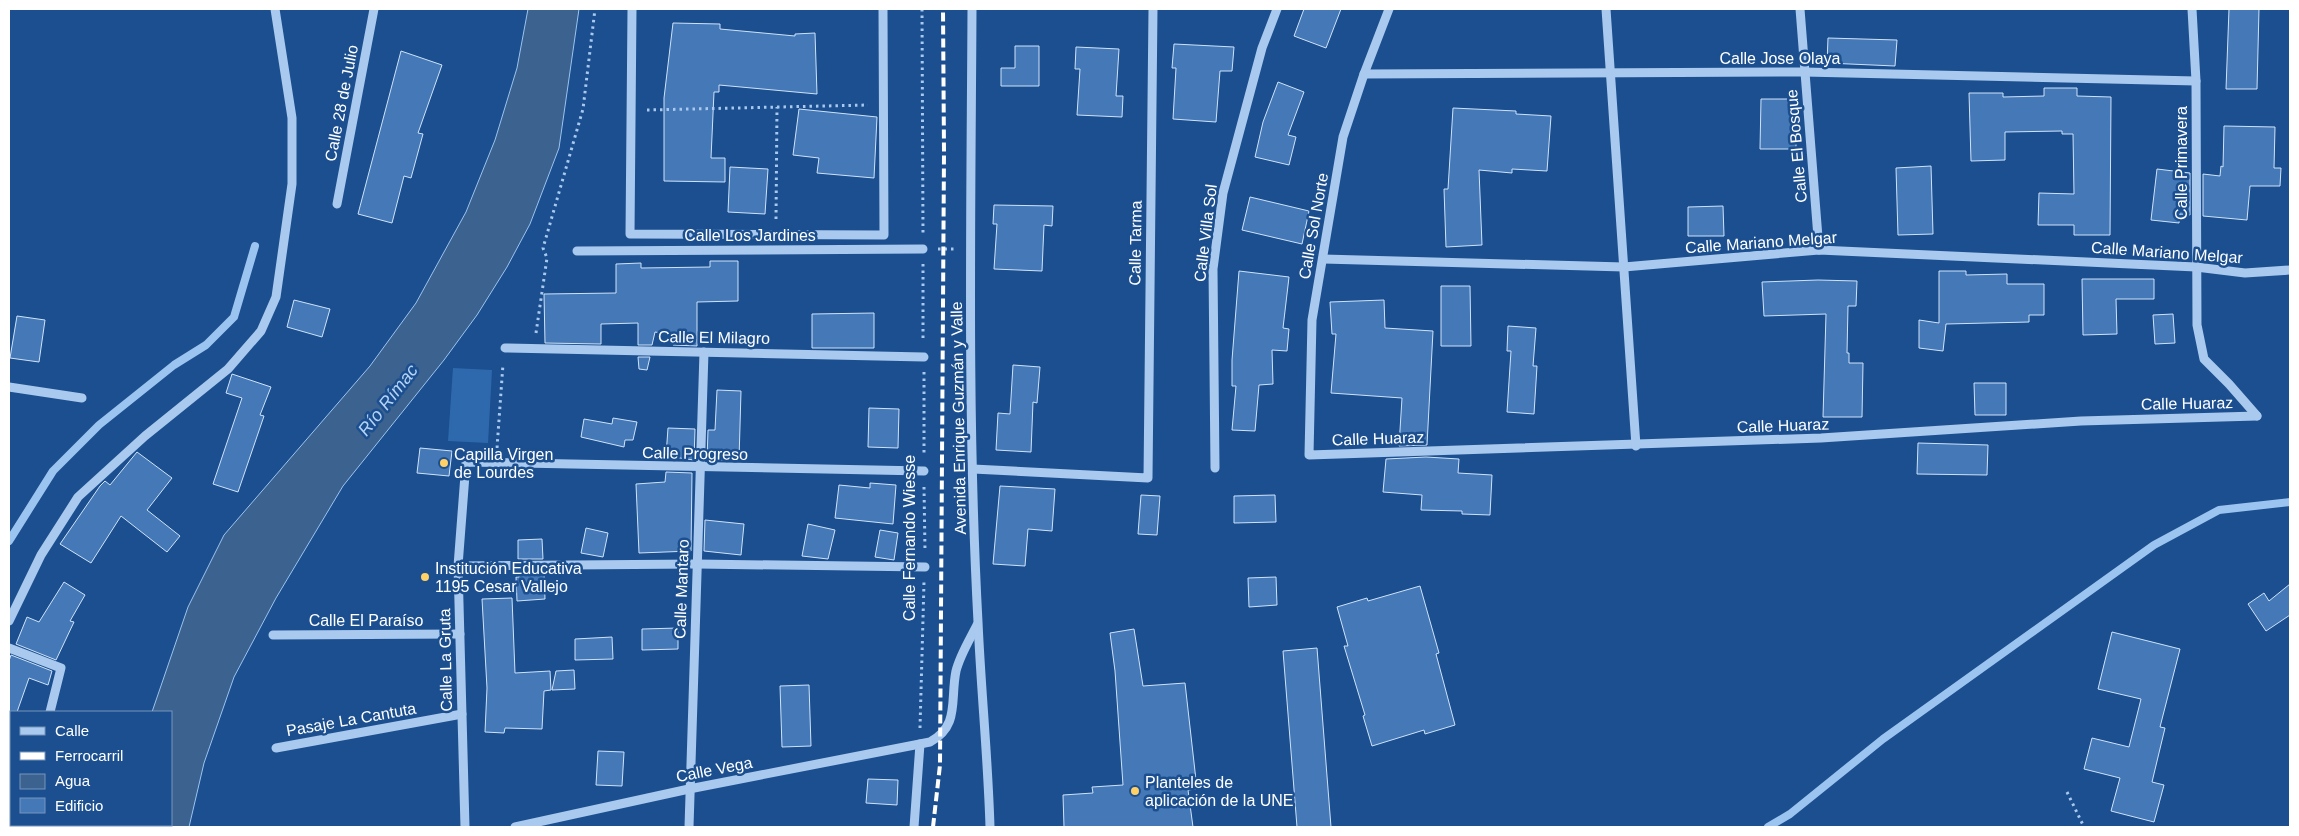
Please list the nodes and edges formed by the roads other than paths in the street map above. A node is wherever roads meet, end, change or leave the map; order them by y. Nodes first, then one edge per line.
1 (275, 9) edge
2 (374, 9) edge
3 (632, 9) edge
4 (883, 9) edge
5 (972, 9) edge
6 (1153, 9) edge
7 (1277, 9) edge
8 (1389, 9) edge
9 (1606, 9) edge
10 (1800, 9) edge
11 (2192, 9) edge
12 (1804, 72) junction
13 (1610, 73) junction
14 (1364, 74) junction
15 (2196, 80) junction
16 (337, 204) dead end
17 (922, 250) road end
18 (1819, 250) junction
19 (577, 251) dead end
20 (1323, 259) junction
21 (1624, 267) junction
22 (2196, 267) junction
23 (2290, 270) edge
24 (505, 348) road end
25 (704, 352) junction
26 (924, 357) road end
27 (9, 388) edge
28 (82, 398) dead end
29 (2257, 416) joint
30 (1636, 446) junction
31 (1309, 455) joint
32 (466, 462) joint
33 (700, 468) junction
34 (1215, 468) dead end
35 (973, 469) junction
36 (924, 471) road end
37 (697, 564) junction
38 (458, 566) junction
39 (925, 567) road end
40 (9, 621) edge
41 (978, 622) junction
42 (460, 634) junction
43 (273, 635) dead end
44 (9, 648) edge
45 (50, 711) edge
46 (462, 714) junction
47 (920, 744) junction
48 (276, 748) dead end
49 (689, 789) junction
50 (465, 827) edge
51 (515, 827) edge
52 (688, 827) edge
53 (914, 827) edge
54 (990, 827) edge

1 - 40 street
2 - 16 street, Calle 28 de Julio
3 - 4 street
5 - 35 street, Avenida Enrique Guzmán y Valle
6 - 35 street, Calle Tarma
7 - 34 street, Calle Villa Sol
8 - 14 street, Calle Sol Norte
9 - 13 street
10 - 12 street, Calle El Bosque
11 - 15 street, Calle Primavera
12 - 13 street, Calle Jose Olaya
12 - 15 street, Calle Jose Olaya
12 - 18 street, Calle El Bosque
13 - 14 street, Calle Jose Olaya
13 - 21 street
14 - 20 street, Calle Sol Norte
15 - 22 street, Calle Primavera
17 - 19 street, Calle Los Jardines
18 - 21 street, Calle Mariano Melgar
18 - 22 street, Calle Mariano Melgar
20 - 21 street, Calle Mariano Melgar
20 - 31 street, Calle Sol Norte
21 - 30 street
22 - 23 street, Calle Mariano Melgar
22 - 29 street, Calle Primavera
24 - 25 street, Calle El Milagro
25 - 26 street, Calle El Milagro
25 - 33 street, Calle Mantaro
27 - 28 street
29 - 30 street, Calle Huaraz
30 - 31 street, Calle Huaraz
32 - 33 street, Calle Progreso
32 - 38 street, Calle La Gruta
33 - 36 street, Calle Progreso
33 - 37 street, Calle Mantaro
35 - 41 street, Avenida Enrique Guzmán y Valle
37 - 38 street
37 - 39 street
37 - 49 street, Calle Mantaro
38 - 42 street, Calle La Gruta
41 - 47 street, Calle Vega
41 - 54 street, Avenida Enrique Guzmán y Valle
42 - 43 street, Calle El Paraíso
42 - 46 street, Calle La Gruta
44 - 45 street
46 - 48 street, Pasaje La Cantuta
46 - 50 street, Calle La Gruta
47 - 49 street, Calle Vega
47 - 53 street
49 - 51 street, Calle Vega
49 - 52 street, Calle Mantaro

